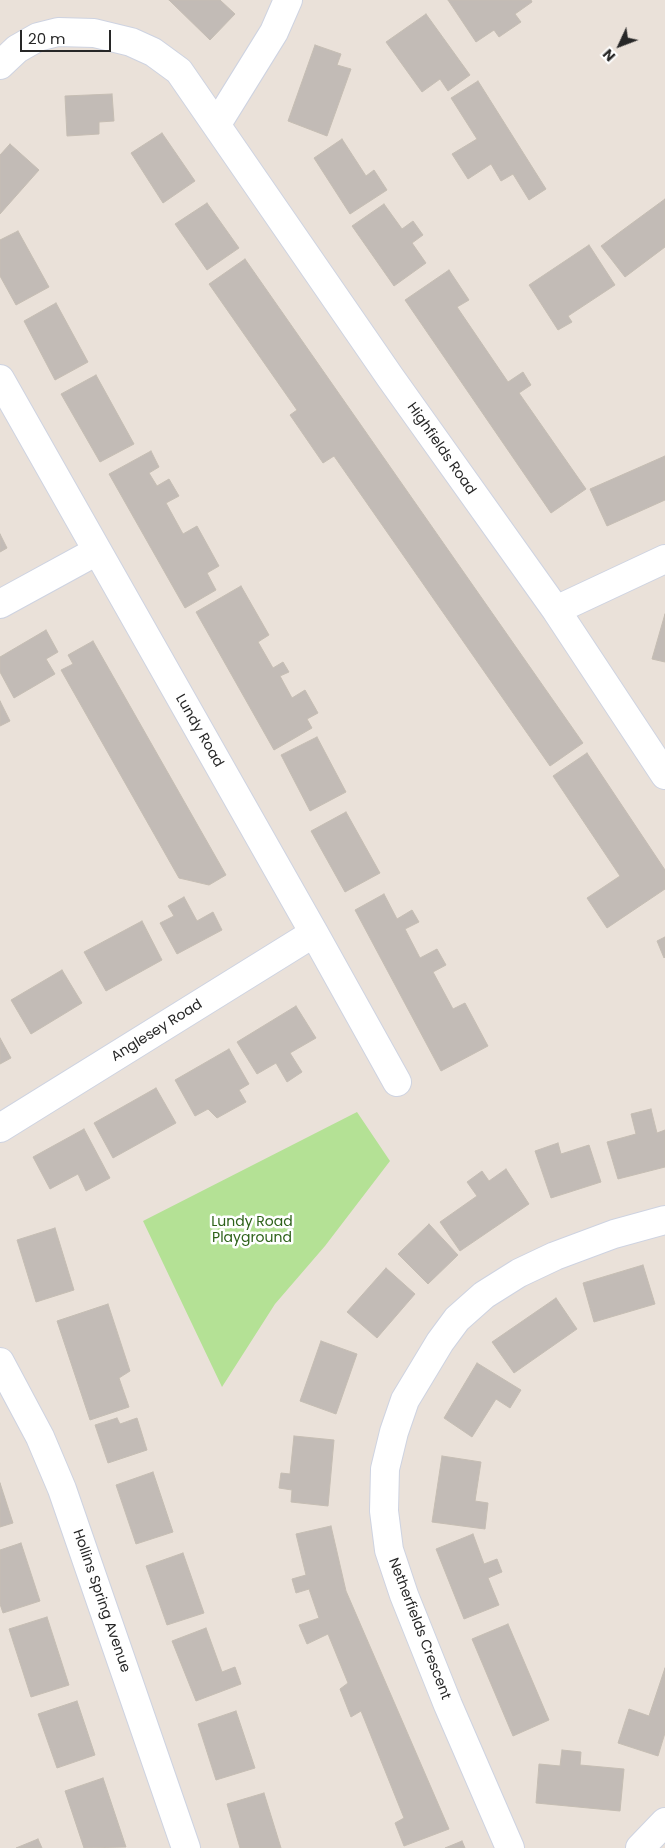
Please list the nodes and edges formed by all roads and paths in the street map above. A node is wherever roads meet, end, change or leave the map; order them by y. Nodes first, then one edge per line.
1 (288, 0) edge
2 (0, 65) edge
3 (217, 124) junction
4 (0, 379) edge
5 (97, 550) junction
6 (665, 559) edge
7 (0, 604) edge
8 (556, 610) junction
9 (665, 775) edge
10 (314, 933) junction
11 (397, 1082) dead end
12 (0, 1128) edge
13 (665, 1220) edge
14 (0, 1362) edge
15 (665, 1822) edge
16 (186, 1848) edge
17 (510, 1848) edge
18 (640, 1848) edge

1 - 3 street
2 - 3 street, Highfields Road
3 - 8 street, Highfields Road
4 - 5 street, Lundy Road
5 - 7 street
5 - 10 street, Lundy Road
6 - 8 street
8 - 9 street, Highfields Road
10 - 11 street, Lundy Road
10 - 12 street, Anglesey Road
13 - 17 street, Netherfields Crescent
14 - 16 street, Hollins Spring Avenue
15 - 18 street

